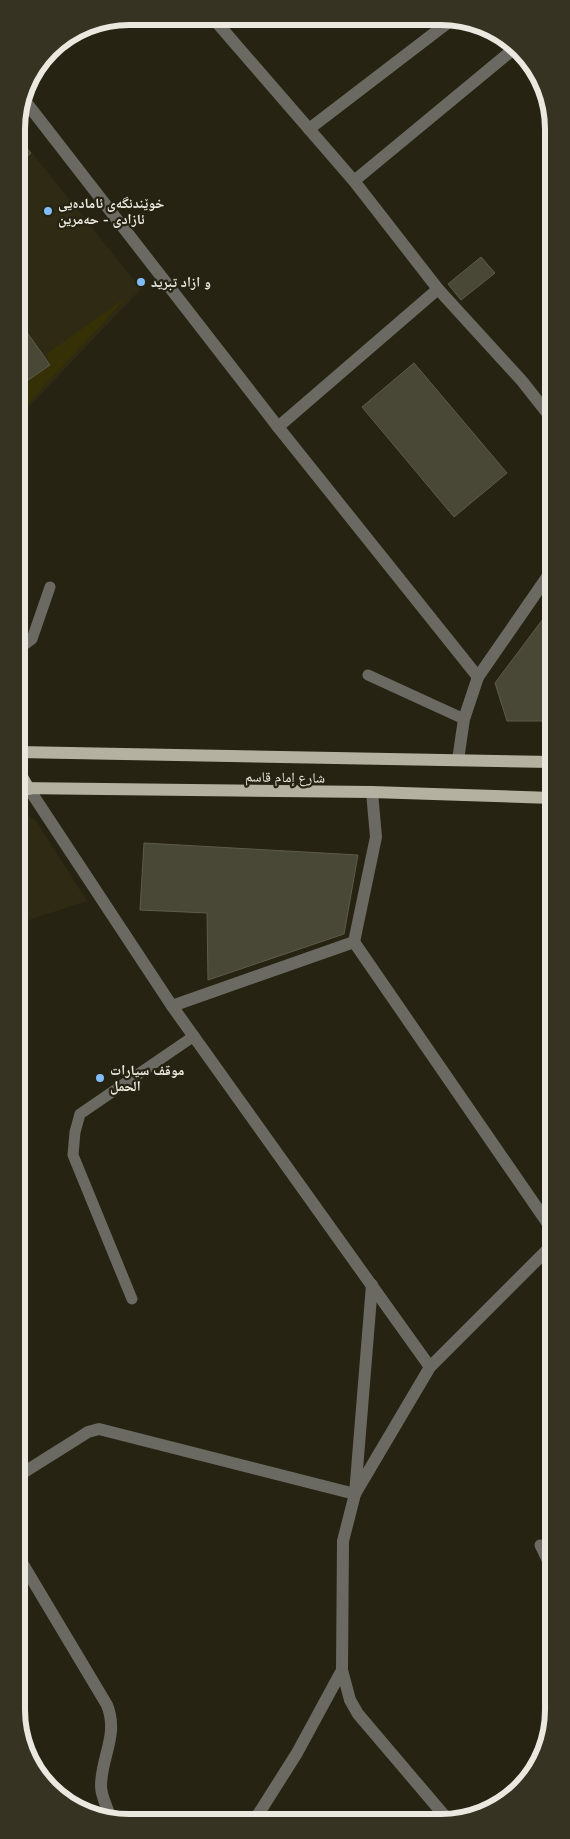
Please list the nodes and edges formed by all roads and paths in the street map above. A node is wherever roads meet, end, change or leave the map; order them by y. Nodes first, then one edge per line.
1 (219, 25) edge
2 (445, 25) edge
3 (511, 51) edge
4 (28, 105) edge
5 (309, 129) junction
6 (354, 181) junction
7 (438, 289) junction
8 (545, 410) edge
9 (278, 427) junction
10 (545, 580) edge
11 (50, 587) dead end
12 (25, 644) edge
13 (368, 675) dead end
14 (478, 677) junction
15 (464, 719) junction
16 (25, 752) edge
17 (458, 760) junction
18 (545, 762) edge
19 (25, 789) edge
20 (25, 792) edge
21 (372, 792) junction
22 (545, 798) edge
23 (354, 942) junction
24 (172, 1006) junction
25 (194, 1036) junction
26 (545, 1219) edge
27 (545, 1252) edge
28 (372, 1285) junction
29 (132, 1299) dead end
30 (430, 1367) junction
31 (25, 1472) edge
32 (355, 1494) junction
33 (540, 1545) dead end
34 (545, 1555) edge
35 (25, 1568) edge
36 (342, 1670) junction
37 (109, 1812) edge
38 (258, 1814) edge
39 (443, 1814) edge

1 - 5 street
2 - 5 street
3 - 6 street
4 - 9 street
5 - 6 street
6 - 7 street
7 - 8 street
7 - 9 street
9 - 14 street
10 - 14 street
11 - 12 lane
13 - 15 lane
14 - 15 street
15 - 17 street
16 - 17 main road, شارع إمام قاسم
17 - 18 main road, شارع إمام قاسم
19 - 21 main road, شارع إمام قاسم
20 - 24 street
21 - 22 main road, شارع إمام قاسم
21 - 23 street
23 - 24 street
23 - 26 street
24 - 25 street
25 - 28 street
25 - 29 lane
27 - 30 street
28 - 30 street
28 - 32 street
30 - 32 street
31 - 32 street
32 - 36 street
33 - 34 lane
35 - 37 street
36 - 38 street
36 - 39 street

